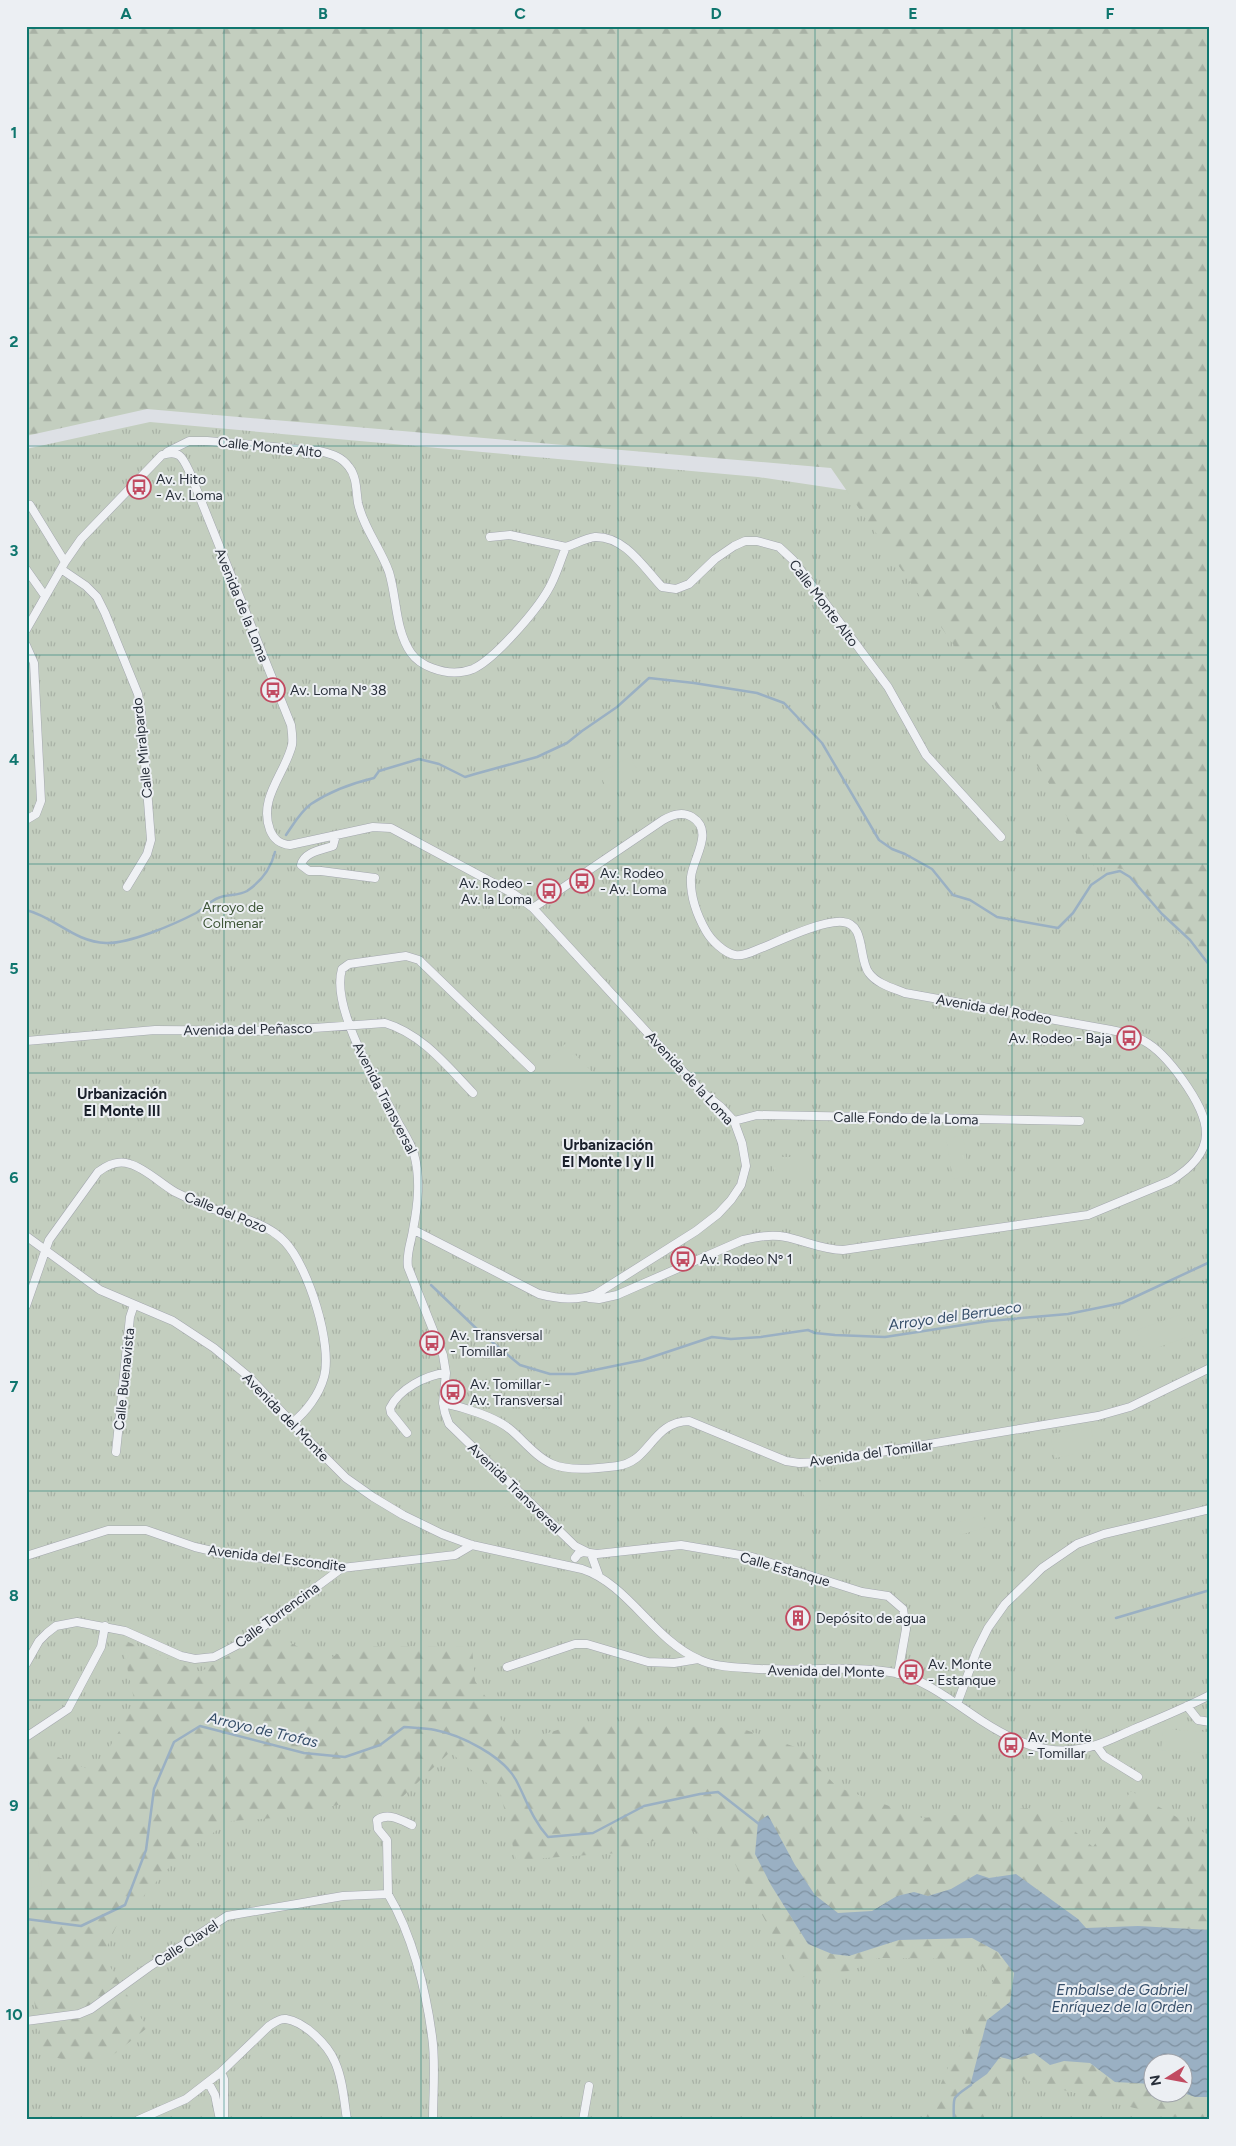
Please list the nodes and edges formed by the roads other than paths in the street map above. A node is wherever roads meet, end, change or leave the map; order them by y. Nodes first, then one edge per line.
1 (185, 443) junction
2 (162, 456) junction
3 (181, 457) junction
4 (30, 505) dead end
5 (490, 537) dead end
6 (566, 547) junction
7 (63, 565) junction
8 (26, 569) edge
9 (45, 596) junction
10 (26, 630) edge
11 (26, 645) edge
12 (26, 820) edge
13 (336, 835) junction
14 (1001, 837) dead end
15 (374, 878) dead end
16 (127, 887) dead end
17 (533, 908) junction
18 (350, 1024) junction
19 (26, 1041) edge
20 (531, 1068) dead end
21 (473, 1093) dead end
22 (734, 1121) junction
23 (1080, 1121) dead end
24 (1208, 1126) edge
25 (414, 1230) junction
26 (26, 1236) edge
27 (46, 1251) junction
28 (612, 1284) junction
29 (629, 1290) junction
30 (585, 1298) junction
31 (134, 1305) junction
32 (26, 1306) edge
33 (1210, 1368) edge
34 (446, 1373) junction
35 (444, 1403) junction
36 (292, 1423) junction
37 (407, 1433) dead end
38 (116, 1452) dead end
39 (1210, 1509) edge
40 (472, 1545) junction
41 (575, 1546) junction
42 (586, 1552) junction
43 (597, 1554) junction
44 (26, 1556) edge
45 (575, 1558) junction
46 (593, 1562) junction
47 (560, 1564) junction
48 (342, 1568) junction
49 (582, 1569) junction
50 (599, 1576) junction
51 (105, 1626) junction
52 (680, 1649) junction
53 (698, 1659) junction
54 (674, 1663) junction
55 (26, 1664) edge
56 (507, 1667) dead end
57 (898, 1674) junction
58 (1210, 1695) edge
59 (957, 1704) junction
60 (1188, 1706) junction
61 (1210, 1722) edge
62 (26, 1737) edge
63 (1096, 1745) junction
64 (1138, 1777) dead end
65 (412, 1825) dead end
66 (388, 1894) junction
67 (26, 2021) edge
68 (221, 2072) junction
69 (208, 2082) junction
70 (589, 2086) dead end
71 (138, 2120) edge
72 (222, 2120) edge
73 (347, 2120) edge
74 (433, 2120) edge
75 (583, 2120) edge

1 - 2 street, Calle Monte Alto
1 - 3 street
1 - 6 street, Calle Monte Alto
2 - 3 street
2 - 7 street, Calle Monte Alto
3 - 13 street, Avenida de la Loma
4 - 7 street
5 - 6 street
6 - 14 street, Calle Monte Alto
7 - 9 street, Calle Monte Alto
7 - 16 street, Calle Miralpardo
8 - 9 street
9 - 10 street, Calle Monte Alto
11 - 12 street
13 - 15 street
13 - 17 street, Avenida de la Loma
17 - 22 street, Avenida de la Loma
17 - 24 street, Avenida del Rodeo
18 - 19 street, Avenida del Peñasco
18 - 20 street, Avenida Transversal
18 - 21 street, Avenida del Peñasco
18 - 25 street, Avenida Transversal
22 - 23 street, Calle Fondo de la Loma
22 - 28 street, Avenida de la Loma
24 - 29 street, Avenida del Rodeo
25 - 30 street, Avenida de la Loma
25 - 34 street, Avenida Transversal
26 - 27 street, Avenida del Monte
27 - 31 street, Avenida del Monte
27 - 32 street
27 - 36 street, Calle del Pozo
28 - 29 street
28 - 30 street, Avenida de la Loma
29 - 30 street, Avenida del Rodeo
31 - 36 street, Avenida del Monte
31 - 38 street, Calle Buenavista
33 - 35 street, Avenida del Tomillar
34 - 35 street, Avenida Transversal
34 - 37 street
35 - 41 street, Avenida Transversal
36 - 40 street, Avenida del Monte
39 - 59 street
40 - 47 street, Avenida del Monte
40 - 48 street, Avenida del Escondite
41 - 42 street, Avenida Transversal
41 - 45 street
42 - 43 street, Calle Estanque
42 - 45 street
42 - 46 street
43 - 46 street
43 - 57 street, Calle Estanque
44 - 48 street, Avenida del Escondite
45 - 47 street
45 - 49 street
46 - 49 street
46 - 50 street, Avenida del Monte
47 - 49 street, Avenida del Monte
48 - 51 street, Calle Torrencina
49 - 50 street, Avenida del Monte
50 - 52 street, Avenida del Monte
51 - 55 street, Calle Torrencina
51 - 62 street
52 - 53 street, Avenida del Monte
52 - 54 street
53 - 54 street
53 - 57 street, Avenida del Monte
54 - 56 street
57 - 59 street, Avenida del Monte
58 - 60 street, Avenida del Monte
59 - 63 street, Avenida del Monte
60 - 61 street
60 - 63 street, Avenida del Monte
63 - 64 street
65 - 66 street
66 - 67 street, Calle Clavel
66 - 74 street
68 - 69 street
68 - 72 street
68 - 73 street
69 - 71 street
69 - 72 street
70 - 75 street

